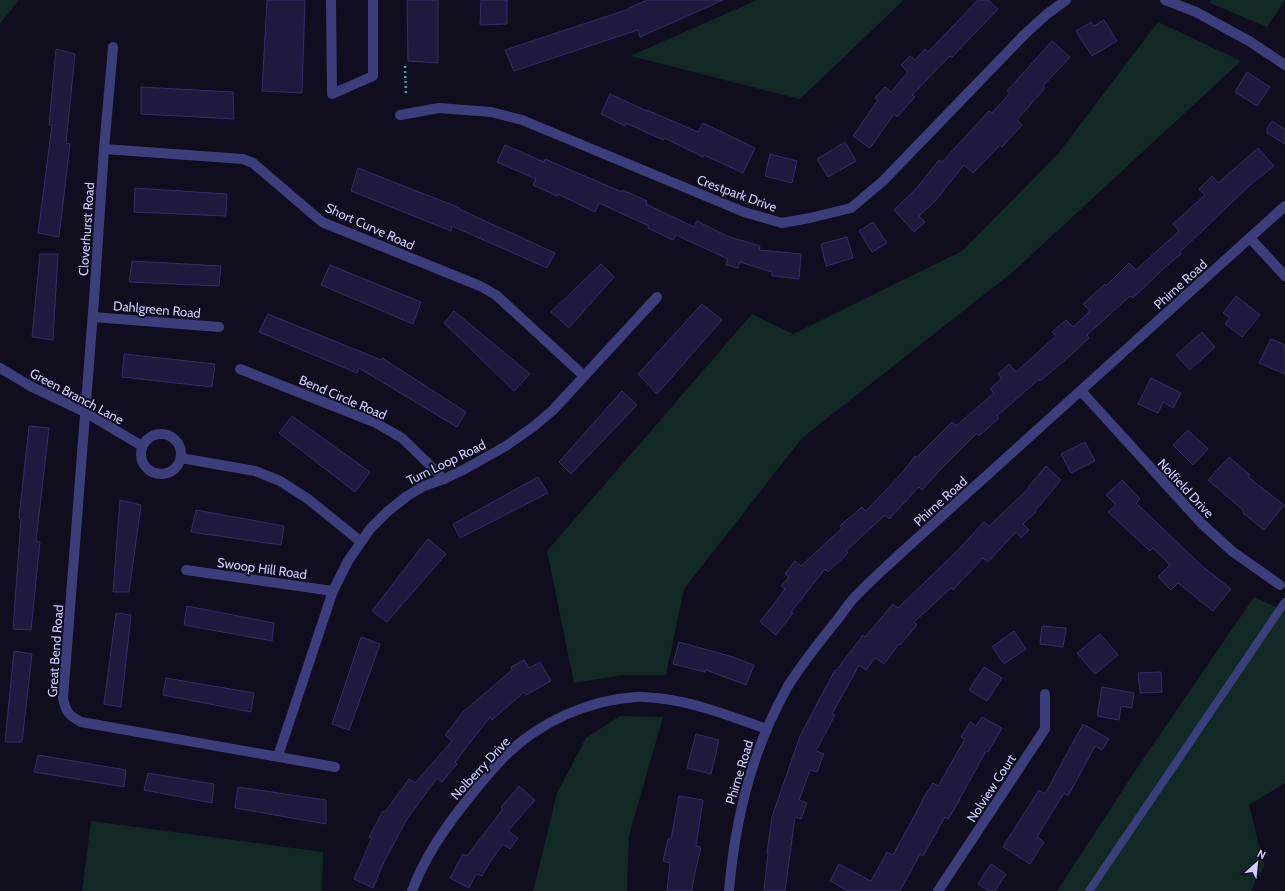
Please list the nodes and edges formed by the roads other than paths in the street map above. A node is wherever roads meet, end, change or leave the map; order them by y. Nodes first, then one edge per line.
1 (331, 0) edge
2 (373, 0) edge
3 (1066, 0) edge
4 (1165, 0) edge
5 (113, 47) dead end
6 (1285, 65) edge
7 (400, 115) dead end
8 (104, 150) junction
9 (1285, 206) edge
10 (1250, 238) junction
11 (1285, 276) edge
12 (657, 297) dead end
13 (93, 316) junction
14 (219, 327) dead end
15 (0, 368) edge
16 (240, 369) dead end
17 (584, 376) junction
18 (1081, 391) junction
19 (85, 412) junction
20 (142, 446) junction
21 (181, 458) junction
22 (444, 479) junction
23 (360, 541) junction
24 (186, 570) dead end
25 (1282, 587) edge
26 (333, 591) junction
27 (1285, 602) edge
28 (1045, 694) dead end
29 (767, 729) junction
30 (278, 756) junction
31 (335, 767) dead end
32 (412, 891) edge
33 (729, 891) edge
34 (938, 891) edge
35 (1090, 891) edge

1 - 2 street
3 - 7 street, Crestpark Drive
4 - 6 street
5 - 8 street, Cloverhurst Road
8 - 13 street, Cloverhurst Road
8 - 17 street, Short Curve Road
9 - 10 street, Phirne Road
10 - 11 street
10 - 18 street, Phirne Road
12 - 17 street, Turn Loop Road
13 - 14 street, Dahlgreen Road
13 - 19 street, Cloverhurst Road
15 - 19 street, Green Branch Lane
16 - 22 street, Bend Circle Road
17 - 22 street, Turn Loop Road
18 - 25 street, Nolfield Drive
18 - 29 street, Phirne Road
19 - 20 street, Green Branch Lane
19 - 30 street, Great Bend Road
20 - 21 street
20 - 21 street
21 - 23 street
22 - 23 street, Turn Loop Road
23 - 26 street, Turn Loop Road
24 - 26 street, Swoop Hill Road
26 - 30 street, Turn Loop Road
27 - 35 lane
28 - 34 street, Nolview Court
29 - 32 street, Nolberry Drive
29 - 33 street, Phirne Road
30 - 31 street, Great Bend Road

